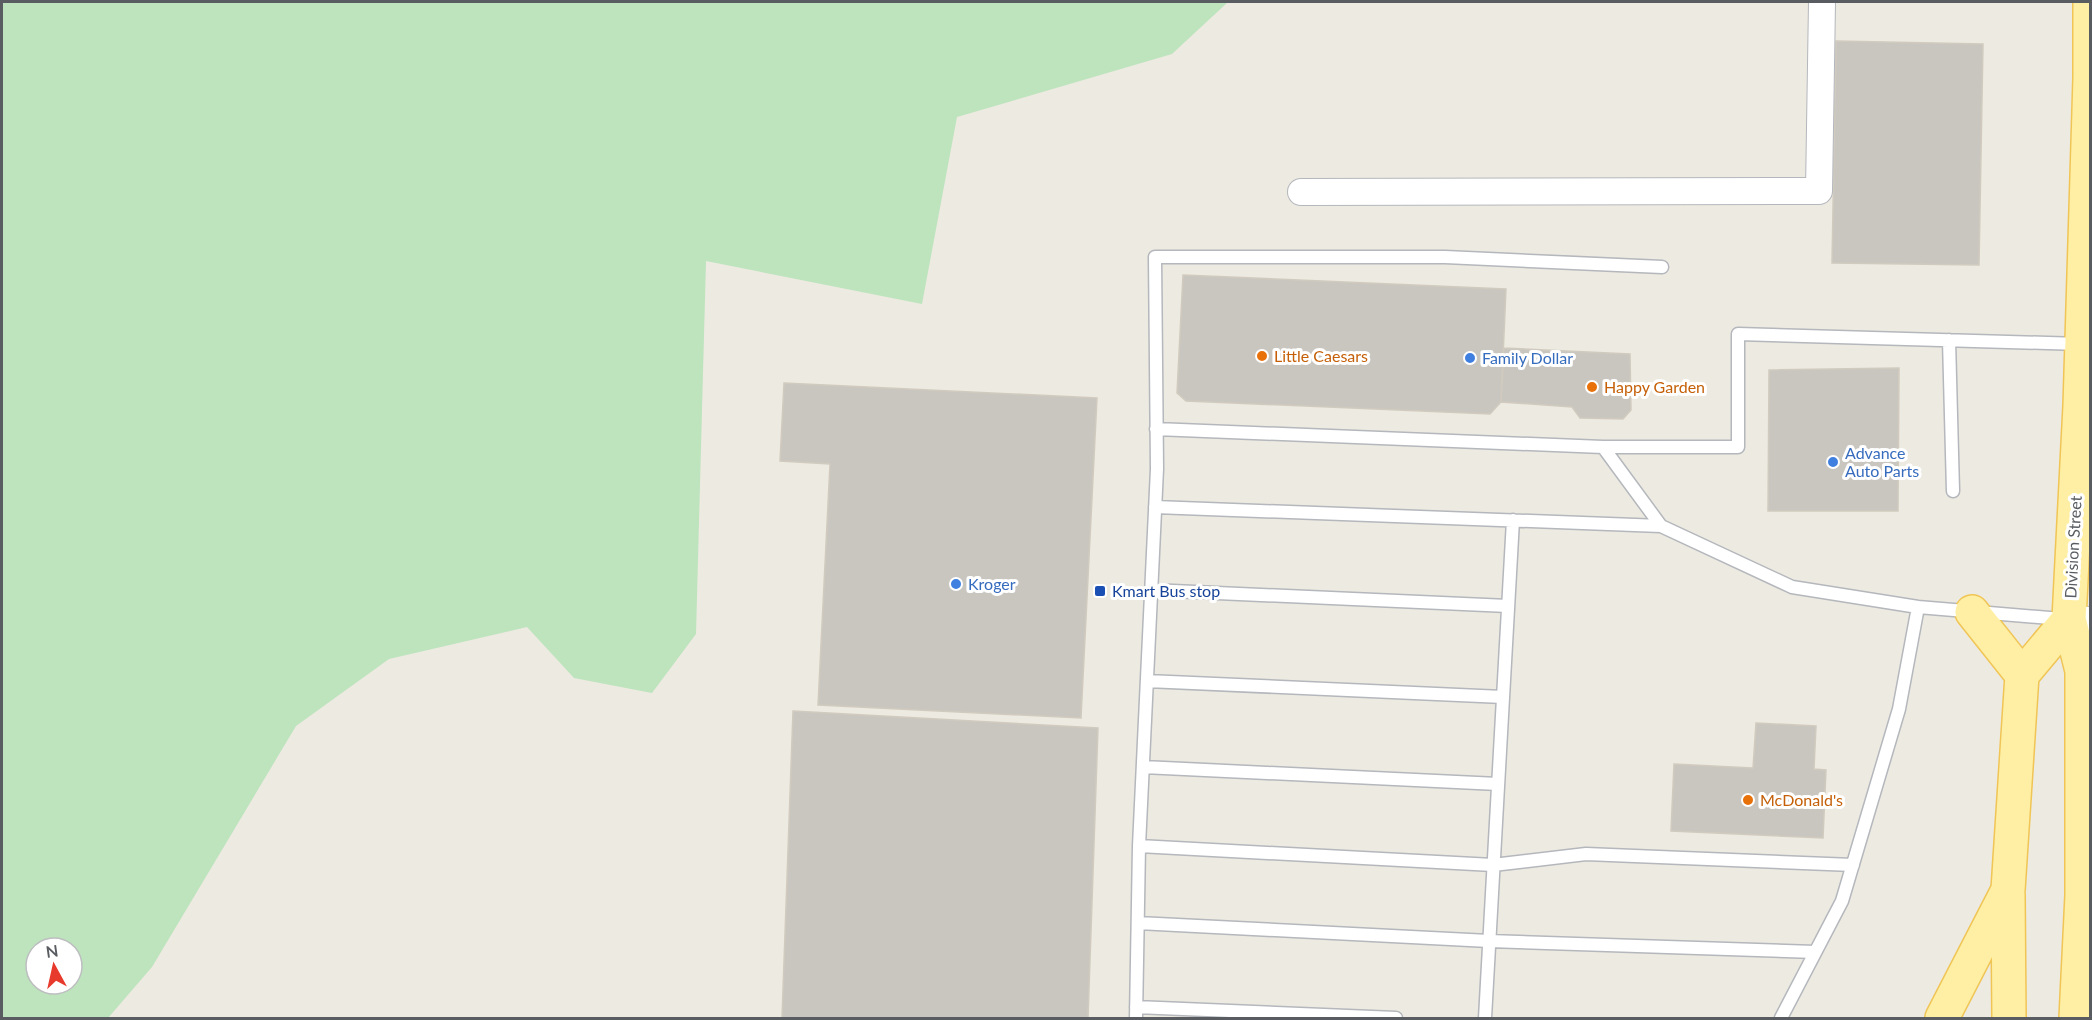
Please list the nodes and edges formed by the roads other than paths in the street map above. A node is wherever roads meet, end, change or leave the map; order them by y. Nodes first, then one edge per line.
1 (1822, 2) edge
2 (2090, 2) edge
3 (2090, 78) edge
4 (1301, 192) dead end
5 (1662, 267) dead end
6 (1949, 340) junction
7 (2086, 344) edge
8 (1156, 429) junction
9 (1603, 447) junction
10 (1953, 491) dead end
11 (1155, 507) junction
12 (1513, 520) junction
13 (1661, 526) junction
14 (1151, 590) junction
15 (1508, 606) junction
16 (1918, 607) junction
17 (1972, 612) junction
18 (2080, 619) edge
19 (2022, 675) junction
20 (1147, 681) junction
21 (1503, 697) junction
22 (1143, 767) junction
23 (1498, 784) junction
24 (1139, 846) junction
25 (1493, 865) junction
26 (1853, 865) junction
27 (2008, 890) junction
28 (2086, 895) edge
29 (1138, 923) junction
30 (1489, 941) junction
31 (1815, 952) junction
32 (1136, 1013) edge
33 (1396, 1018) edge
34 (1485, 1018) edge
35 (1781, 1018) edge
36 (1942, 1018) edge
37 (2009, 1018) edge
38 (2076, 1018) edge

1 - 4 street
2 - 3 main road, Division Street
3 - 7 main road, Division Street
5 - 8 lane
6 - 7 lane
6 - 9 lane
6 - 10 lane
7 - 18 main road, Division Street
8 - 9 lane
8 - 11 lane
9 - 13 lane
11 - 12 lane
11 - 14 lane
12 - 13 lane
12 - 15 lane
13 - 16 lane
14 - 15 lane
14 - 20 lane
15 - 21 lane
16 - 17 lane
16 - 26 lane
17 - 18 lane
17 - 19 main road
18 - 19 main road
18 - 28 main road, Division Street
19 - 27 main road
20 - 21 lane
20 - 22 lane
21 - 23 lane
22 - 23 lane
22 - 24 lane
23 - 25 lane
24 - 25 lane
24 - 29 lane
25 - 26 lane
25 - 30 lane
26 - 31 lane
27 - 36 main road
27 - 37 main road
28 - 38 main road, Division Street
29 - 30 lane
29 - 32 lane
30 - 31 lane
30 - 34 lane
31 - 35 lane
32 - 33 lane

